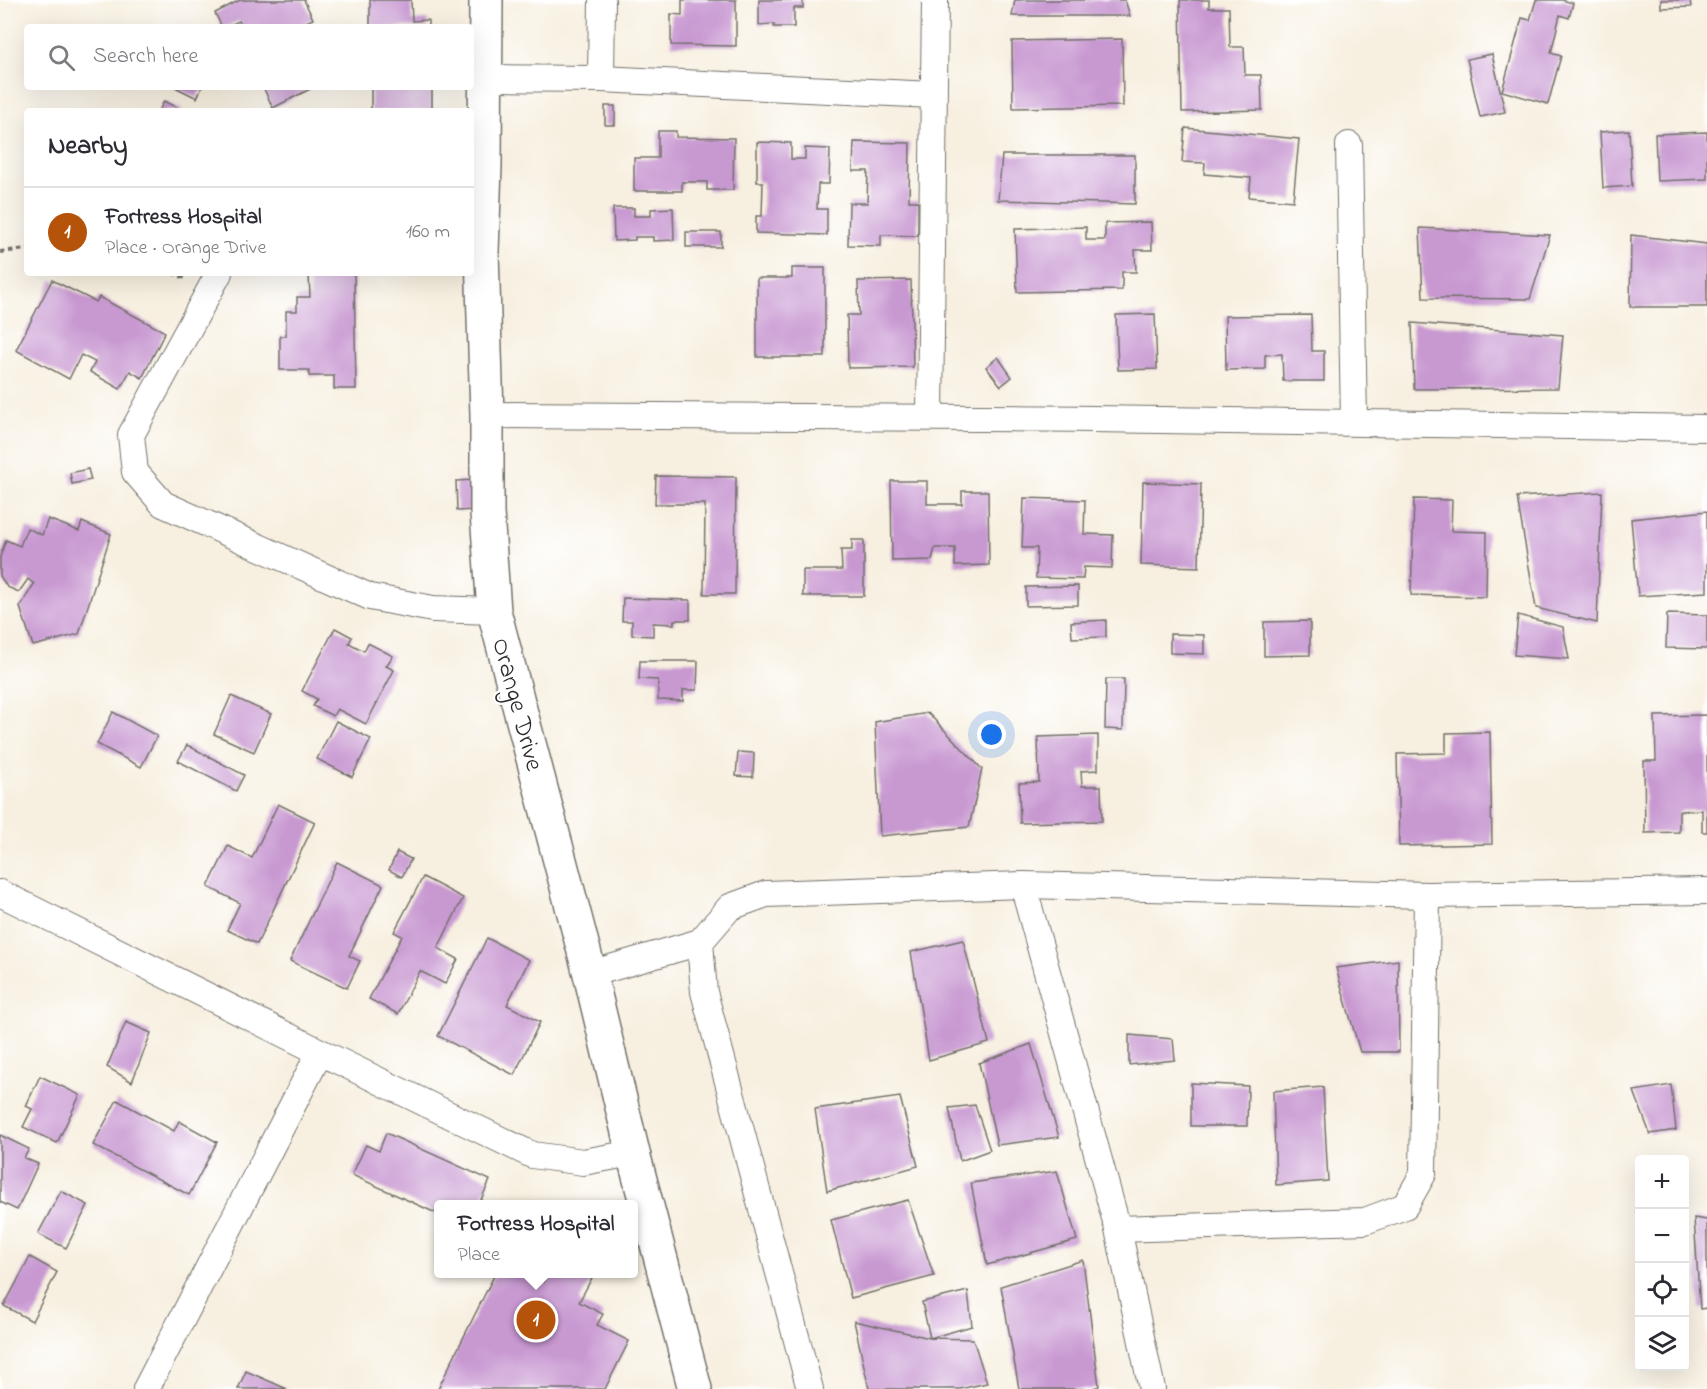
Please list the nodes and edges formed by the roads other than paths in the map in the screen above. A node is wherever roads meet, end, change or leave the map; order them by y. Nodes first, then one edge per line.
1 (486, 0) edge
2 (602, 0) edge
3 (935, 0) edge
4 (486, 78) junction
5 (601, 79) junction
6 (933, 95) junction
7 (1349, 145) dead end
8 (476, 250) edge
9 (217, 276) edge
10 (487, 415) junction
11 (930, 416) junction
12 (1354, 421) junction
13 (1707, 428) edge
14 (494, 611) junction
15 (1023, 885) junction
16 (1707, 891) edge
17 (0, 893) edge
18 (1427, 895) junction
19 (700, 942) junction
20 (591, 974) junction
21 (320, 1052) junction
22 (633, 1153) junction
23 (1118, 1229) junction
24 (146, 1389) edge
25 (694, 1389) edge
26 (810, 1389) edge
27 (1152, 1389) edge

1 - 4 street, Orange Drive
2 - 5 street
3 - 6 street
4 - 5 street
4 - 8 street, Orange Drive
5 - 6 street
6 - 11 street
7 - 12 street
8 - 10 street, Orange Drive
9 - 14 street
10 - 11 street
10 - 14 street, Orange Drive
11 - 12 street
12 - 13 street
14 - 20 street, Orange Drive
15 - 18 street
15 - 19 street
15 - 23 street
16 - 18 street
17 - 21 street
18 - 23 street
19 - 20 street
19 - 26 street
20 - 22 street, Orange Drive
21 - 22 street
21 - 24 street
22 - 25 street, Orange Drive
23 - 27 street

